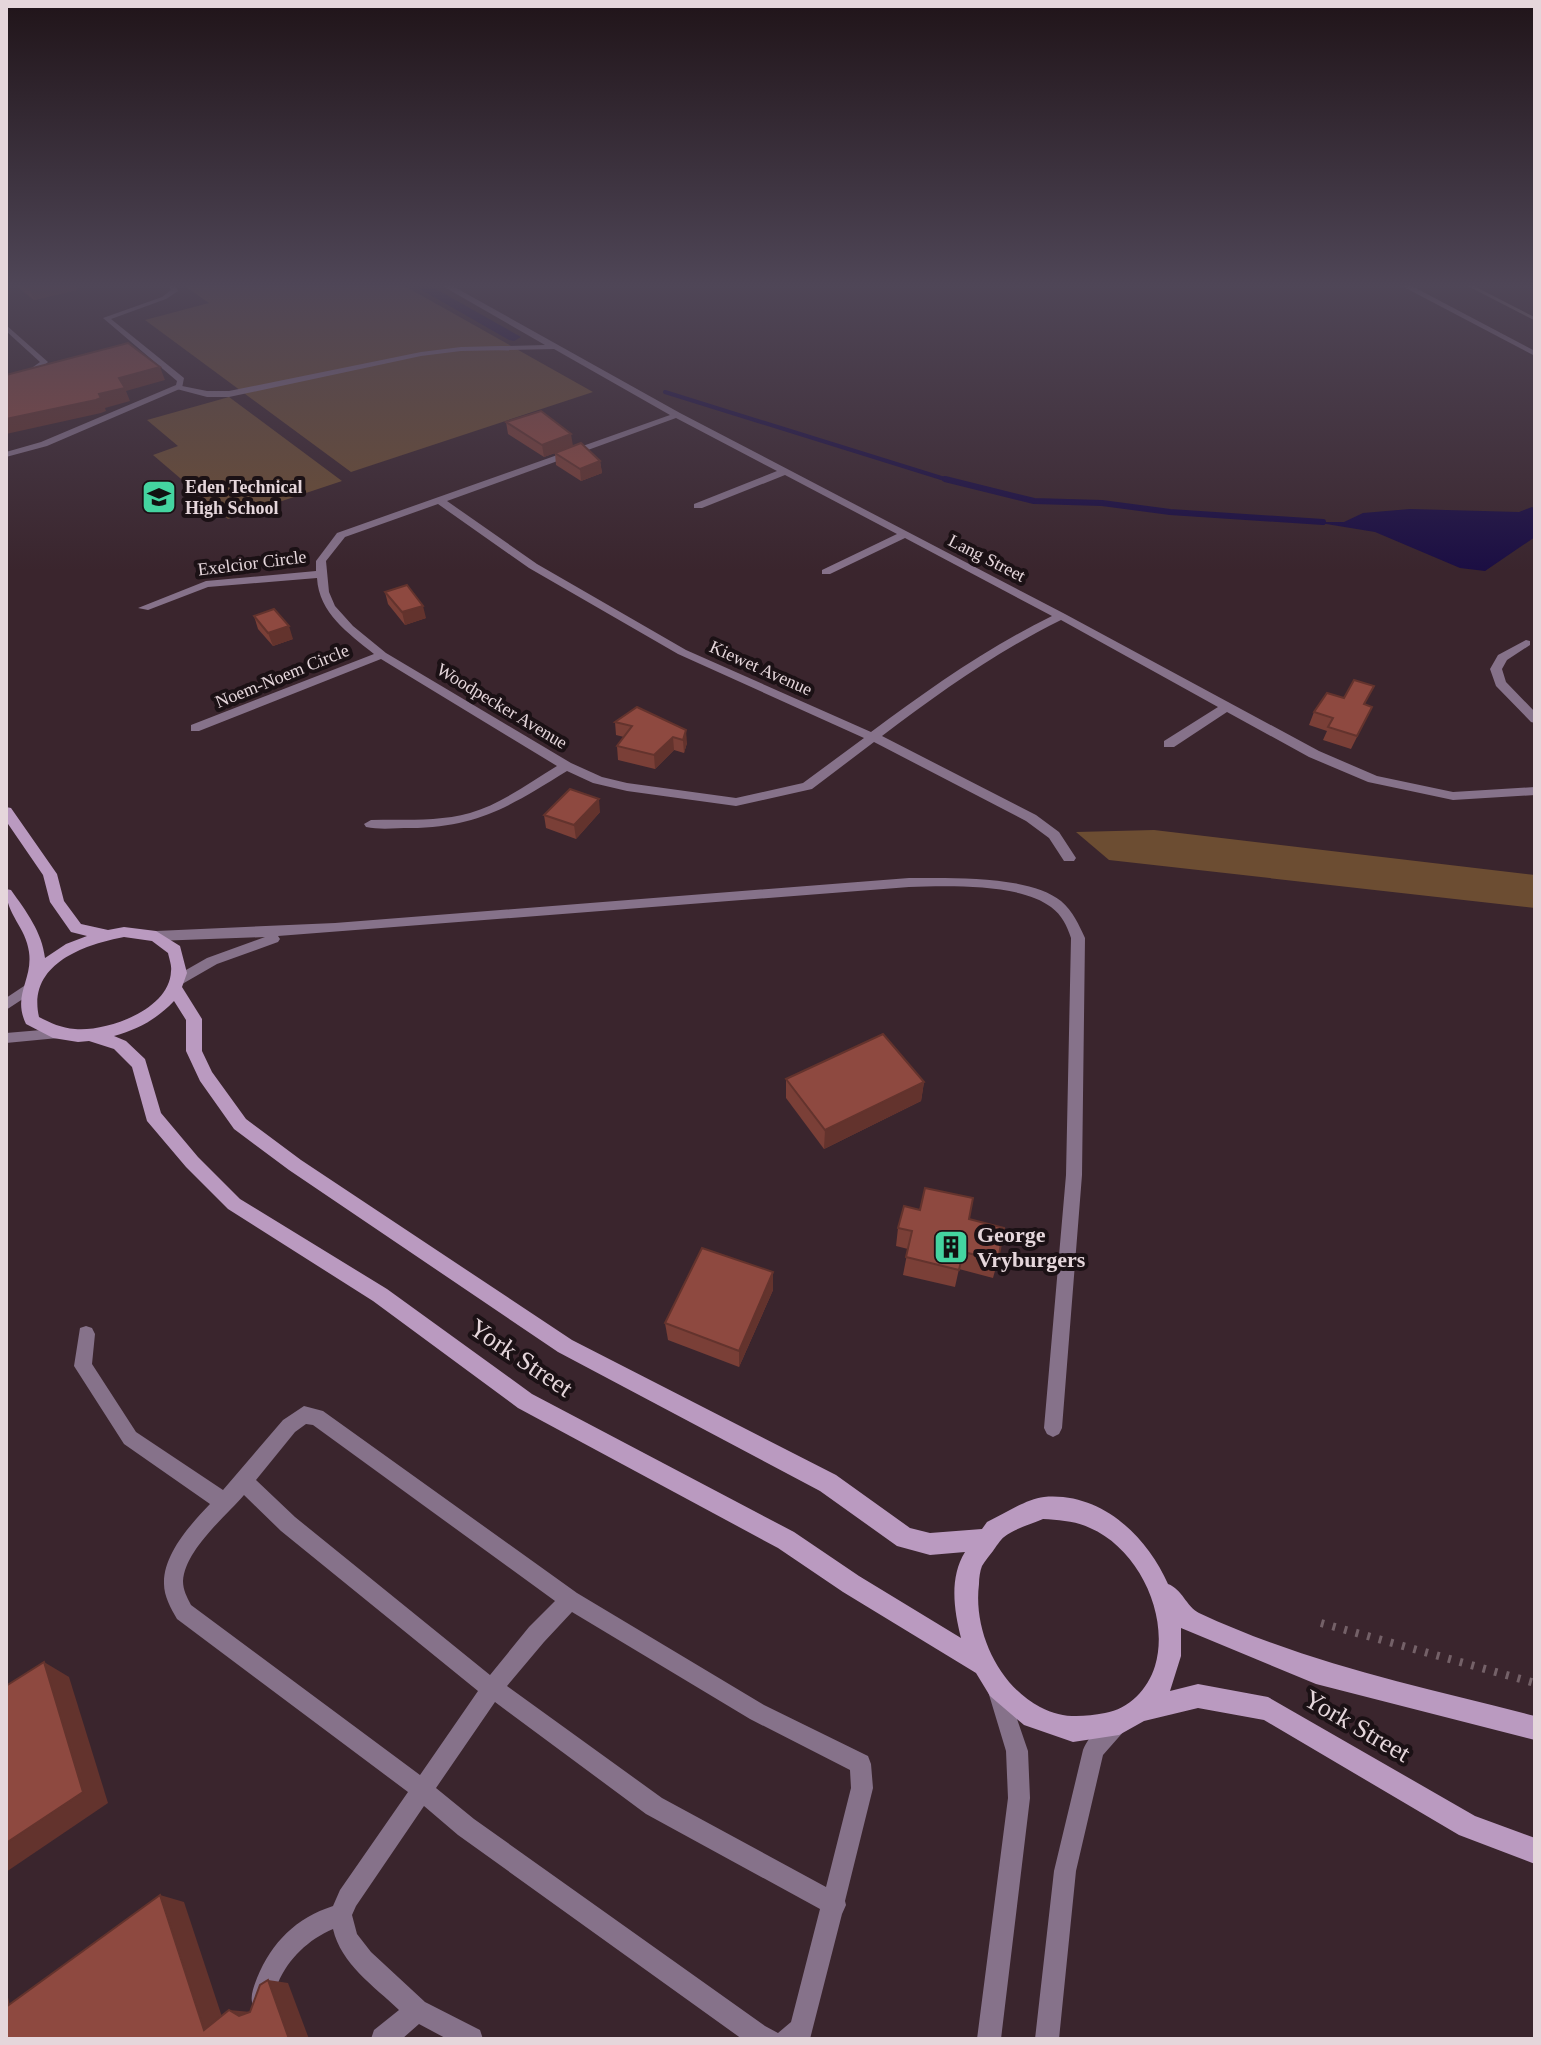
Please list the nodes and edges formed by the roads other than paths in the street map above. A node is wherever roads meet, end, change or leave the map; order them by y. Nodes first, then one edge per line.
1 (180, 379) edge
2 (299, 379) edge
3 (614, 379) edge
4 (177, 388) junction
5 (677, 415) junction
6 (6, 455) edge
7 (784, 472) junction
8 (441, 501) junction
9 (698, 506) dead end
10 (903, 535) junction
11 (826, 572) dead end
12 (320, 574) junction
13 (144, 608) dead end
14 (1061, 616) junction
15 (1526, 643) dead end
16 (382, 655) junction
17 (1226, 707) junction
18 (1535, 719) edge
19 (195, 728) dead end
20 (875, 738) junction
21 (1169, 744) dead end
22 (566, 766) junction
23 (1535, 791) edge
24 (6, 811) edge
25 (371, 824) dead end
26 (1069, 858) dead end
27 (6, 894) edge
28 (300, 932) junction
29 (107, 934) junction
30 (156, 936) junction
31 (175, 985) junction
32 (31, 986) junction
33 (6, 1005) edge
34 (53, 1034) junction
35 (94, 1036) junction
36 (6, 1038) edge
37 (86, 1334) dead end
38 (1053, 1428) dead end
39 (243, 1481) junction
40 (225, 1503) junction
41 (984, 1540) junction
42 (1162, 1589) junction
43 (570, 1600) junction
44 (980, 1663) junction
45 (490, 1687) junction
46 (996, 1687) junction
47 (1129, 1716) junction
48 (1535, 1728) edge
49 (421, 1789) junction
50 (1535, 1851) edge
51 (835, 1905) junction
52 (341, 1915) junction
53 (262, 2004) edge
54 (417, 2010) junction
55 (383, 2039) edge
56 (471, 2039) edge
57 (768, 2039) edge
58 (787, 2039) edge
59 (989, 2039) edge
60 (1047, 2039) edge

1 - 4 lane
2 - 4 street
3 - 5 street, Lang Street
4 - 6 lane
5 - 7 street, Lang Street
5 - 8 street
7 - 9 street
7 - 10 street, Lang Street
8 - 12 street
8 - 20 street, Kiewet Avenue
10 - 11 street
10 - 14 street, Lang Street
12 - 13 street, Exelcior Circle
12 - 16 street, Woodpecker Avenue
14 - 17 street, Lang Street
14 - 20 street, Woodpecker Avenue
15 - 18 street
16 - 19 street, Noem-Noem Circle
16 - 22 street, Woodpecker Avenue
17 - 21 street
17 - 23 street, Lang Street
20 - 22 street, Woodpecker Avenue
20 - 26 street, Kiewet Avenue
22 - 25 street
24 - 29 main road
27 - 32 main road
28 - 30 lane
28 - 31 lane
28 - 38 lane
29 - 30 main road
29 - 32 main road
30 - 31 main road, York Street
31 - 35 main road, York Street
31 - 41 main road, York Street
32 - 33 lane
32 - 34 main road
34 - 35 main road, York Street
34 - 36 lane
35 - 44 main road, York Street
37 - 40 lane
39 - 40 lane
39 - 43 lane
39 - 45 lane
40 - 49 lane
41 - 42 main road, York Street
41 - 44 main road, York Street
42 - 47 main road, York Street
42 - 48 main road, York Street
43 - 45 lane
43 - 51 lane
44 - 46 main road, York Street
45 - 49 lane
45 - 51 lane
46 - 47 main road, York Street
46 - 59 lane
47 - 50 main road, York Street
47 - 60 lane
49 - 52 lane
49 - 57 lane
51 - 58 lane
52 - 53 lane
52 - 54 lane
54 - 55 lane
54 - 56 lane

